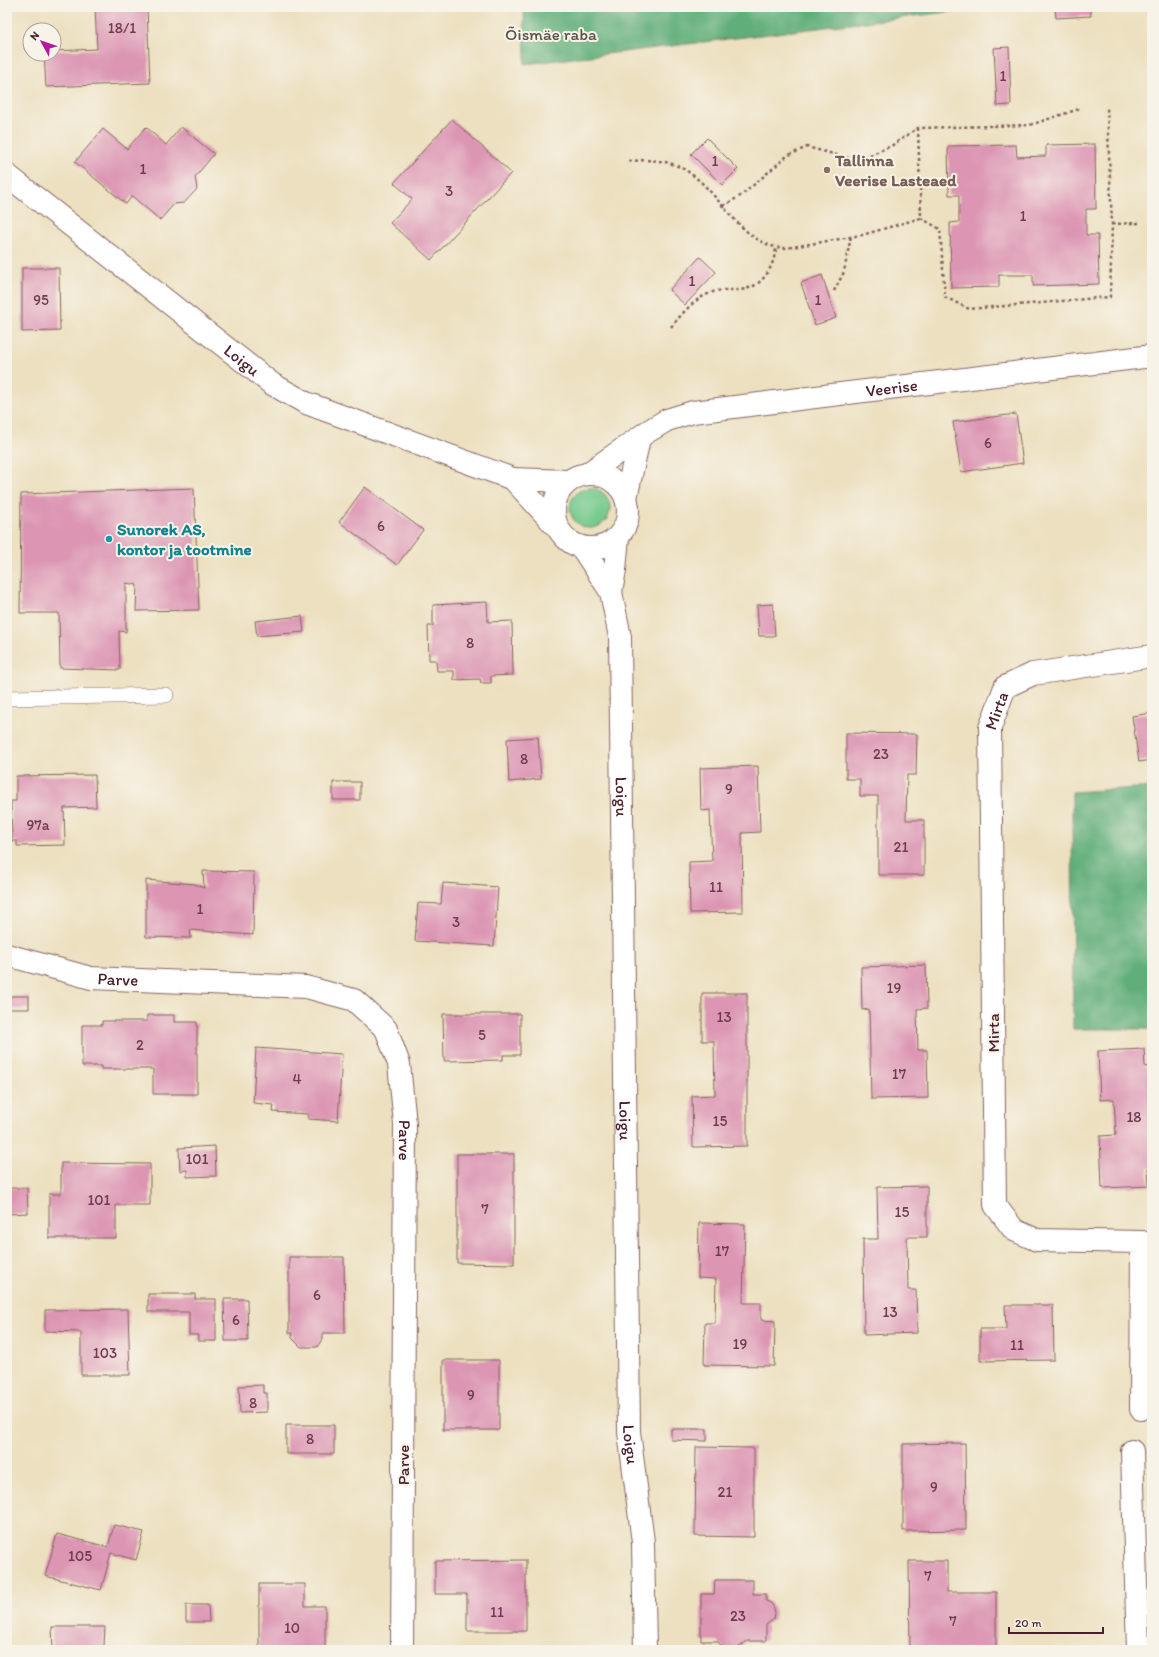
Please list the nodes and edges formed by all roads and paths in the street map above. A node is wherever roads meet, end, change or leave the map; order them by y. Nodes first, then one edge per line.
1 (1107, 108) dead end
2 (1079, 109) dead end
3 (918, 128) junction
4 (629, 161) dead end
5 (7, 175) edge
6 (723, 206) junction
7 (921, 218) junction
8 (1140, 223) dead end
9 (1112, 224) junction
10 (851, 236) junction
11 (776, 248) junction
12 (834, 291) dead end
13 (671, 327) dead end
14 (1152, 356) edge
15 (639, 439) junction
16 (577, 477) junction
17 (513, 479) junction
18 (626, 498) junction
19 (555, 525) junction
20 (618, 537) junction
21 (582, 548) junction
22 (611, 592) junction
23 (1152, 656) edge
24 (166, 695) dead end
25 (7, 698) edge
26 (7, 955) edge
27 (1147, 1241) edge
28 (1141, 1409) dead end
29 (1132, 1451) dead end
30 (402, 1650) edge
31 (645, 1650) edge
32 (1138, 1650) edge

1 - 9 path
2 - 3 path
3 - 6 path
3 - 7 path
4 - 6 path
5 - 17 street, Loigu
6 - 11 path
7 - 9 path
7 - 10 path
8 - 9 path
10 - 11 path
10 - 12 path
11 - 13 path
14 - 15 street, Veerise
15 - 16 street, Veerise
15 - 18 street
16 - 17 street, Loigu
16 - 18 street
16 - 19 street
17 - 19 street, Loigu
18 - 20 street
19 - 21 street
20 - 21 street
20 - 22 street, Loigu
21 - 22 street, Loigu
22 - 31 street, Loigu
23 - 27 street, Mirta
24 - 25 lane
26 - 30 street, Parve
27 - 28 street, Mirta
29 - 32 street

